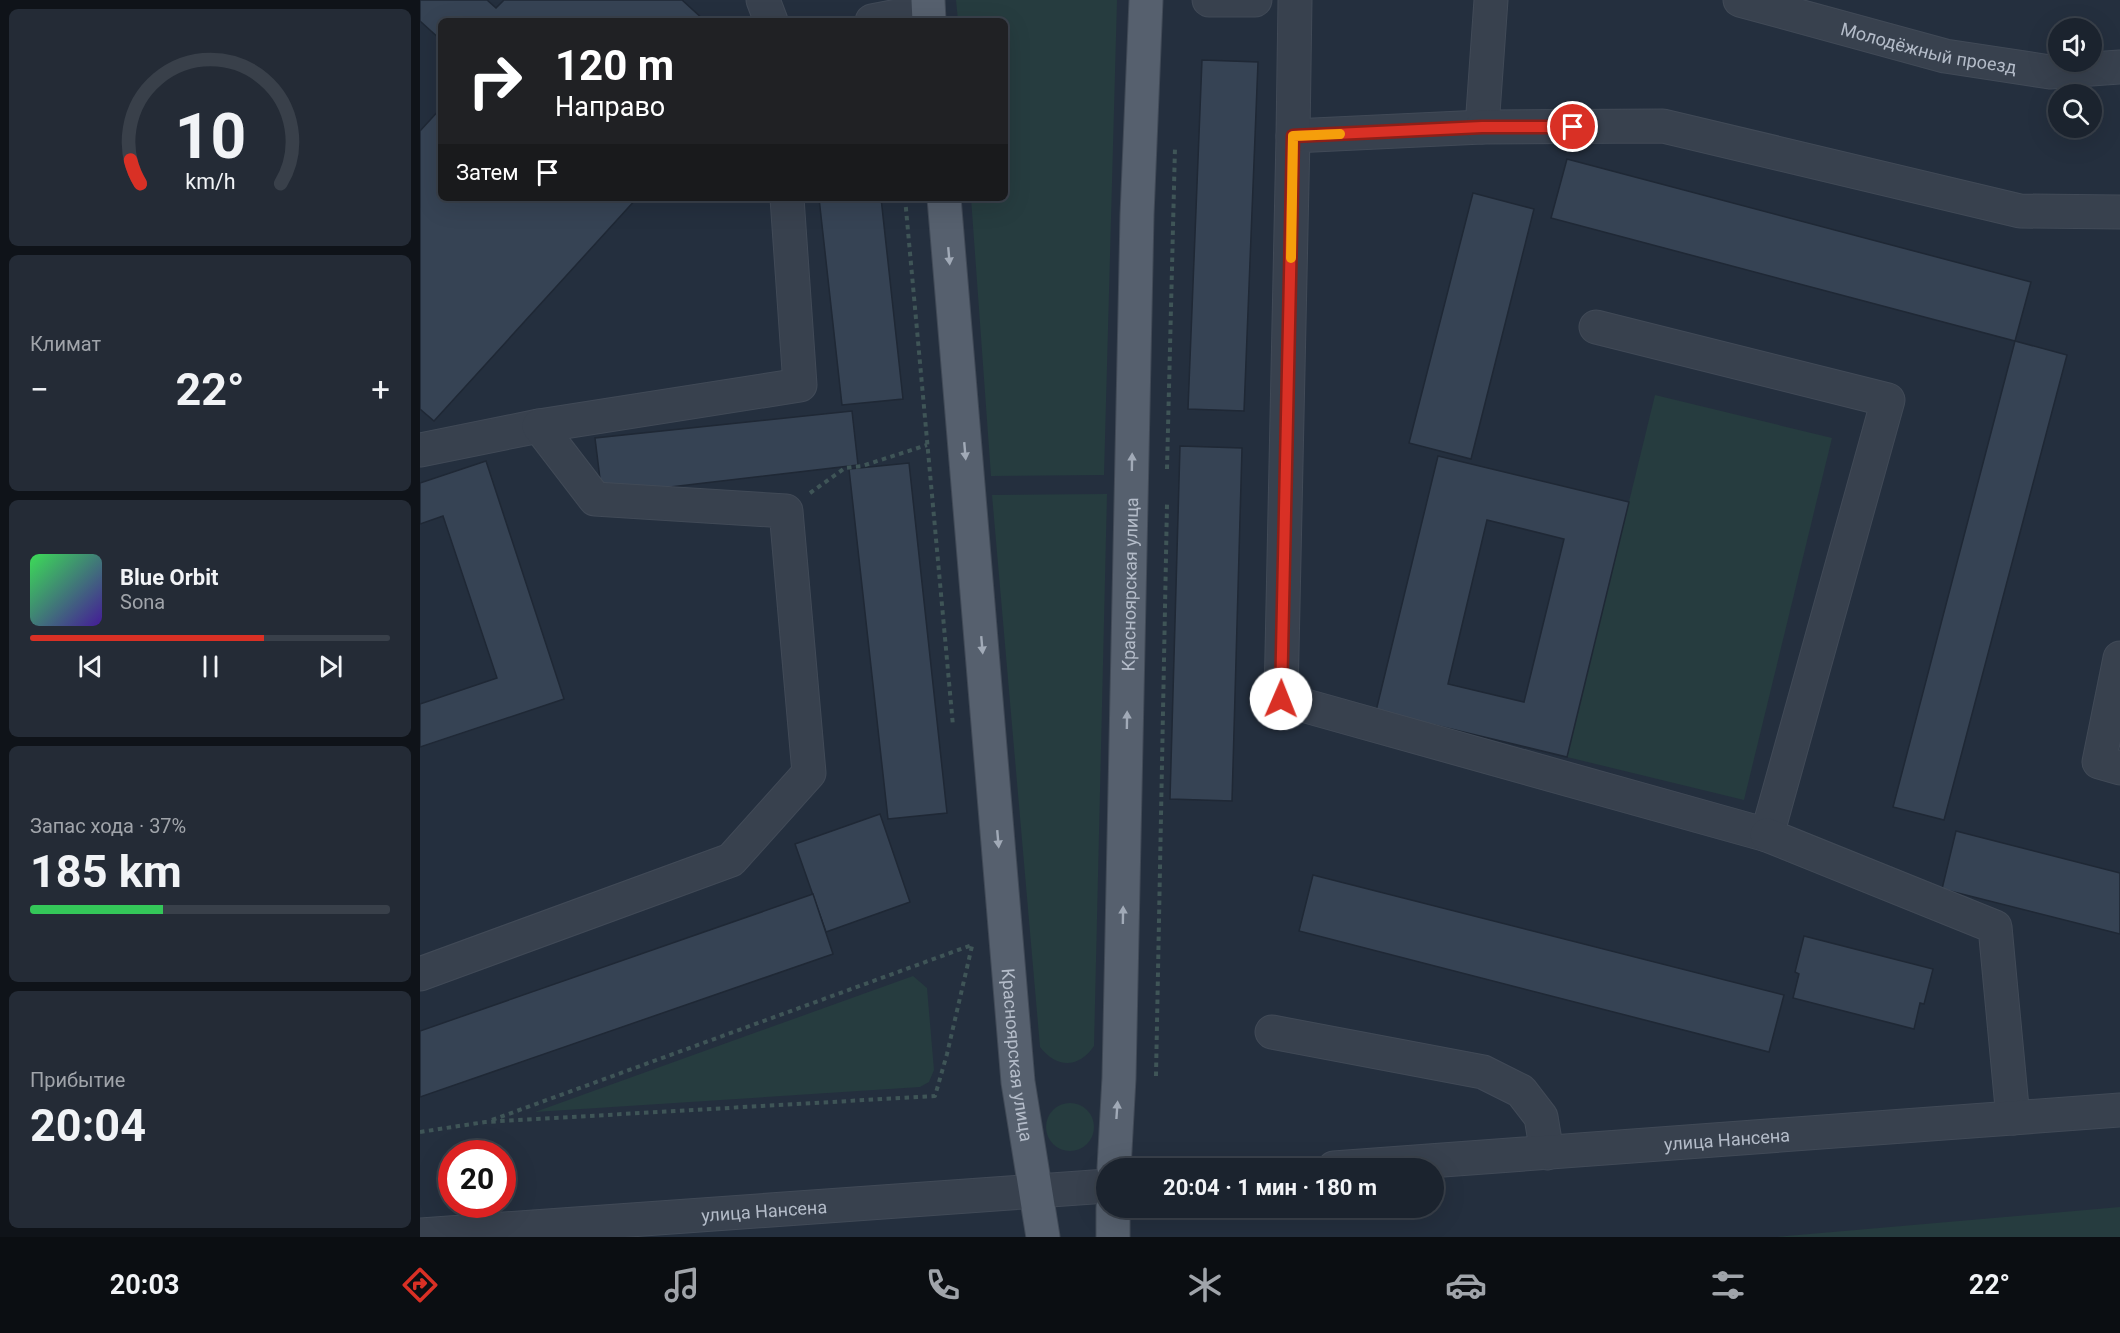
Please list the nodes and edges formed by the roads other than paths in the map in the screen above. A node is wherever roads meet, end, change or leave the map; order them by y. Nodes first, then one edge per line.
1 (763, 0) edge
2 (1146, 0) edge
3 (1209, 0) edge
4 (1255, 0) edge
5 (1295, 0) edge
6 (1491, 0) edge
7 (1740, 0) edge
8 (928, 10) edge
9 (770, 18) edge
10 (887, 18) edge
11 (2120, 67) edge
12 (1482, 127) junction
13 (1293, 136) junction
14 (787, 201) edge
15 (944, 201) edge
16 (2120, 212) edge
17 (1596, 327) dead end
18 (538, 426) junction
19 (420, 450) edge
20 (2120, 658) edge
21 (2120, 768) edge
22 (1767, 835) junction
23 (420, 974) edge
24 (1272, 1032) dead end
25 (2120, 1110) edge
26 (2013, 1118) junction
27 (1547, 1153) junction
28 (1115, 1158) edge
29 (1444, 1160) edge
30 (1096, 1187) edge
31 (1037, 1192) junction
32 (1113, 1218) edge
33 (464, 1234) edge
34 (420, 1235) edge
35 (1043, 1237) edge
36 (1113, 1237) edge

1 - 9 street
28 -> 2 main road, Красноярская улица
3 - 4 street
5 - 13 street
6 - 12 street
7 - 11 street, Молодёжный проезд
8 - 10 street
12 - 13 street
12 - 16 street
13 - 22 street
14 - 18 street
15 -> 31 main road, Красноярская улица
17 - 22 street
18 - 19 street
18 - 23 street
20 - 21 street
22 - 26 street
24 - 27 street
25 - 26 street, улица Нансена
26 - 27 street, улица Нансена
27 - 29 street, улица Нансена
30 - 31 street, улица Нансена
31 - 33 street, улица Нансена
31 - 35 main road, Красноярская улица
32 - 36 main road
33 - 34 street, улица Нансена

